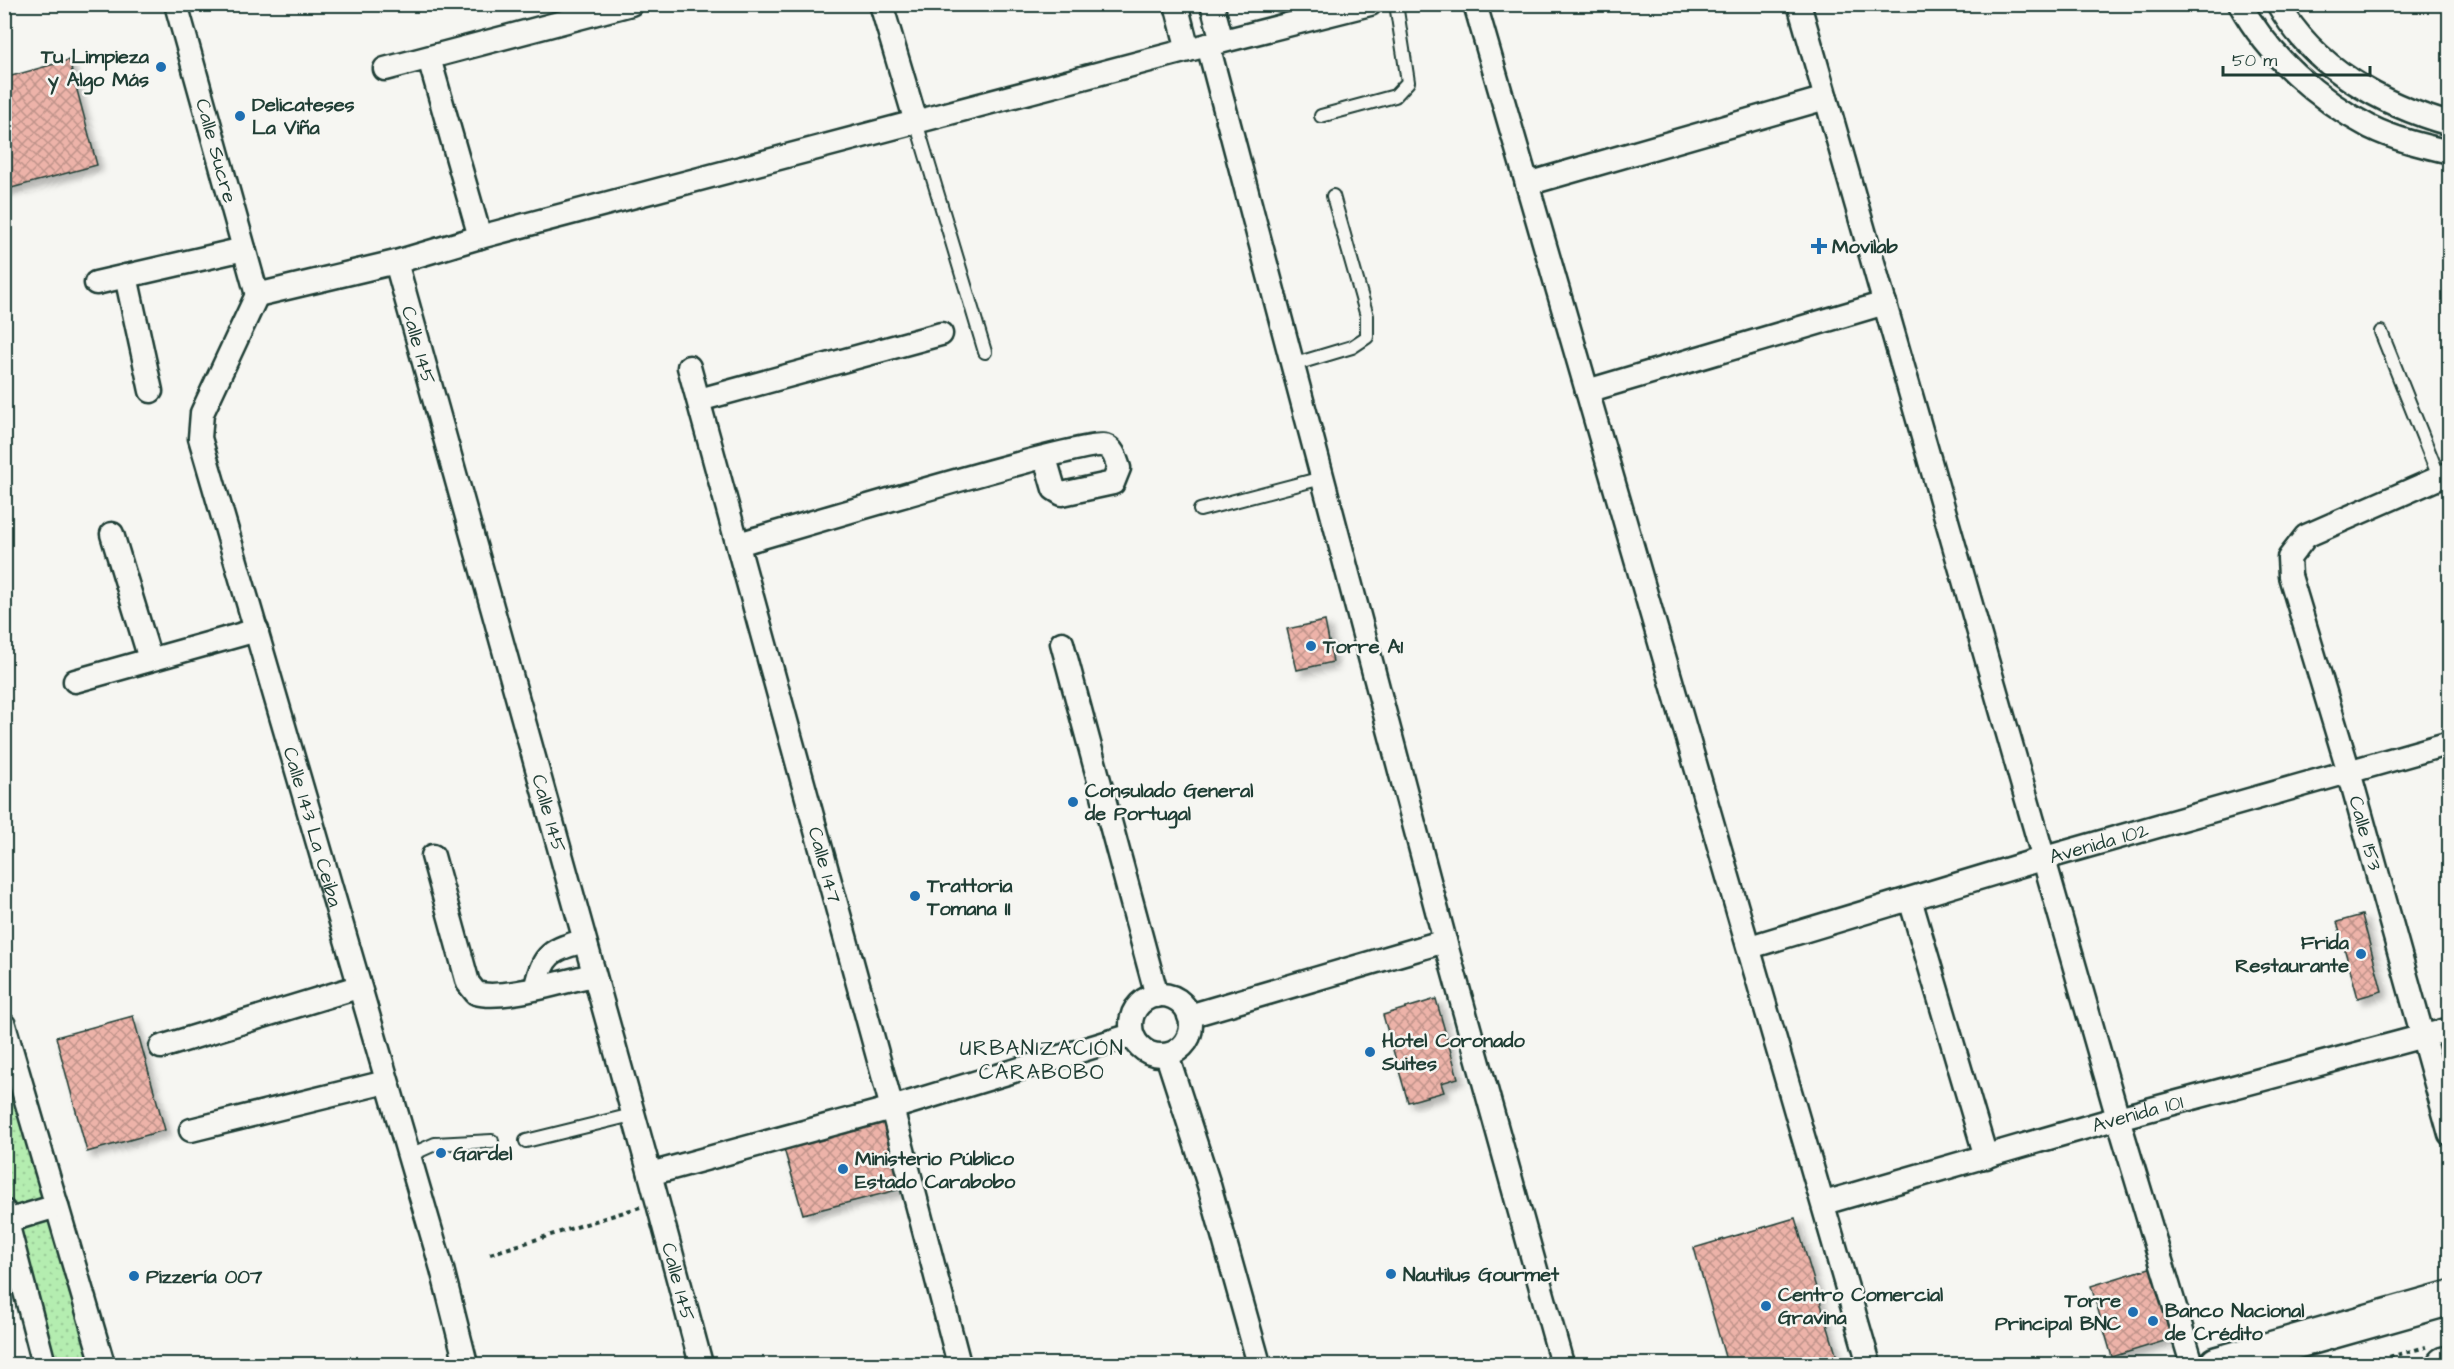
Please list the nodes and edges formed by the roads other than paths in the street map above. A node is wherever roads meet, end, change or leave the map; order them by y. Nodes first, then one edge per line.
1 (176, 4) edge
2 (631, 4) edge
3 (881, 4) edge
4 (1176, 4) edge
5 (1212, 4) edge
6 (1370, 4) edge
7 (1396, 4) edge
8 (1475, 4) edge
9 (1799, 4) edge
10 (2240, 4) edge
11 (2278, 4) edge
12 (1206, 45) junction
13 (429, 58) junction
14 (385, 69) dead end
15 (1826, 98) junction
16 (1321, 116) dead end
17 (916, 122) junction
18 (2450, 124) edge
19 (2450, 152) edge
20 (1527, 184) junction
21 (1333, 196) dead end
22 (480, 237) junction
23 (244, 249) junction
24 (396, 262) junction
25 (126, 276) junction
26 (96, 283) dead end
27 (257, 296) junction
28 (1885, 303) junction
29 (2381, 332) dead end
30 (941, 334) dead end
31 (985, 352) dead end
32 (1292, 365) junction
33 (689, 367) dead end
34 (152, 390) dead end
35 (1587, 391) junction
36 (699, 400) junction
37 (1045, 458) dead end
38 (2444, 475) edge
39 (1322, 478) junction
40 (1200, 510) dead end
41 (112, 534) dead end
42 (738, 544) junction
43 (257, 630) junction
44 (1062, 644) dead end
45 (150, 659) junction
46 (75, 681) dead end
47 (2450, 743) edge
48 (2349, 772) junction
49 (433, 856) dead end
50 (2045, 858) junction
51 (1910, 899) junction
52 (584, 941) junction
53 (1445, 941) junction
54 (1750, 947) junction
55 (593, 975) junction
56 (358, 987) junction
57 (536, 987) junction
58 (1157, 996) junction
59 (1189, 1016) junction
60 (4, 1025) edge
61 (2450, 1029) edge
62 (1132, 1035) junction
63 (2422, 1036) junction
64 (161, 1047) dead end
65 (1167, 1055) junction
66 (386, 1082) junction
67 (892, 1108) junction
68 (632, 1115) junction
69 (2118, 1118) junction
70 (191, 1130) dead end
71 (2450, 1134) edge
72 (492, 1141) dead end
73 (526, 1141) dead end
74 (408, 1156) junction
75 (1986, 1157) junction
76 (651, 1174) junction
77 (1824, 1203) junction
78 (57, 1206) junction
79 (6, 1216) edge
80 (2450, 1298) edge
81 (44, 1365) edge
82 (103, 1365) edge
83 (466, 1365) edge
84 (701, 1365) edge
85 (959, 1365) edge
86 (1259, 1365) edge
87 (1562, 1365) edge
88 (1869, 1365) edge
89 (2192, 1365) edge
90 (2217, 1365) edge

1 - 23 street, Calle Sucre
2 - 13 street
3 - 17 street
4 - 12 street
5 - 12 street
6 - 12 street
7 - 16 lane
8 - 20 street
9 - 15 street
10 - 19 street
11 - 18 street
12 - 17 street
12 - 32 street
13 - 14 street
13 - 22 street
15 - 20 street
15 - 28 street
17 - 22 street
17 - 31 lane
20 - 35 street
21 - 32 lane
22 - 24 street
23 - 25 street
23 - 27 street, Calle Sucre
24 - 27 street
24 - 52 street, Calle 145
25 - 26 street
25 - 34 street
27 - 43 street, Calle 143 La Ceiba
28 - 35 street
28 - 50 street
29 - 38 lane
30 - 36 street
32 - 39 street
33 - 36 street, Calle 147
35 - 54 street
36 - 42 street, Calle 147
37 - 42 street
38 - 48 street, Calle 153
39 - 40 lane
39 - 53 street
41 - 45 street
42 - 67 street, Calle 147
43 - 45 street
43 - 56 street, Calle 143 La Ceiba
44 - 58 street
45 - 46 street
47 - 48 street, Avenida 102
48 - 50 street, Avenida 102
48 - 63 street, Calle 153
49 - 57 street
50 - 51 street, Avenida 102
50 - 69 street
51 - 54 street, Avenida 102
51 - 75 street
52 - 55 street, Calle 145
52 - 57 street
53 - 59 street
53 - 87 street
54 - 77 street
55 - 57 street
55 - 68 street, Calle 145
56 - 64 street
56 - 66 street, Calle 143 La Ceiba
58 - 59 street
58 - 62 street
59 - 65 street
60 - 78 street
61 - 63 street, Avenida 101
62 - 65 street
62 - 67 street
63 - 69 street, Avenida 101
63 - 71 street, Calle 153
65 - 86 street
66 - 70 street
66 - 74 street, Calle 143 La Ceiba
67 - 76 street
67 - 85 street, Calle 147
68 - 73 lane
68 - 76 street, Calle 145
69 - 75 street, Avenida 101
69 - 89 street
72 - 74 lane
74 - 83 street, Calle 143 La Ceiba
75 - 77 street, Avenida 101
76 - 84 street, Calle 145
77 - 88 street
78 - 79 street
78 - 82 street
79 - 81 street
80 - 90 main road

